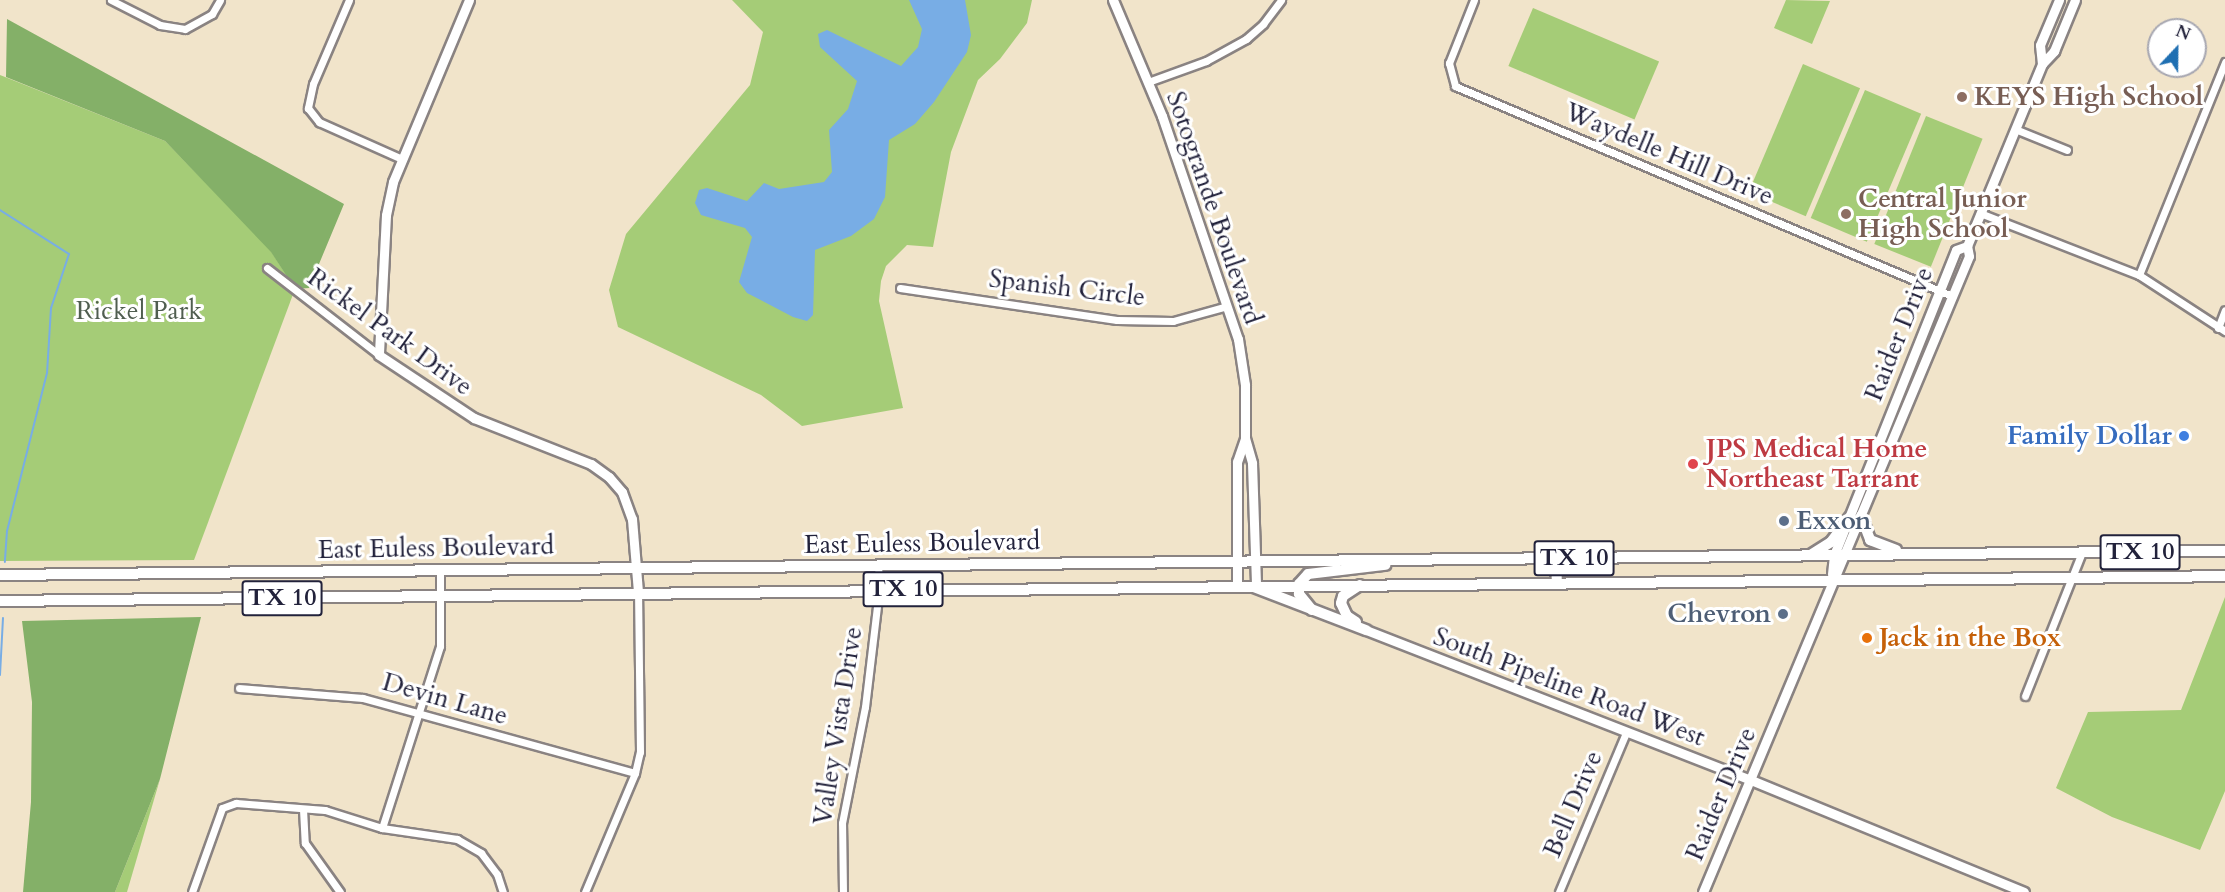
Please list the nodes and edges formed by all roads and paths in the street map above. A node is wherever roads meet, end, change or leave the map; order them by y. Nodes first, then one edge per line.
1 (111, 0) edge
2 (220, 0) edge
3 (349, 0) edge
4 (470, 0) edge
5 (1113, 0) edge
6 (1281, 0) edge
7 (1474, 0) edge
8 (2059, 0) edge
9 (2075, 0) edge
10 (2225, 62) edge
11 (2042, 64) junction
12 (1148, 82) junction
13 (2015, 129) junction
14 (2067, 150) dead end
15 (400, 158) junction
16 (1980, 213) junction
17 (1967, 246) junction
18 (267, 268) dead end
19 (2139, 276) junction
20 (900, 288) dead end
21 (1940, 290) junction
22 (1952, 296) junction
23 (1227, 306) junction
24 (2225, 310) edge
25 (2221, 329) edge
26 (379, 355) junction
27 (1245, 438) junction
28 (1872, 458) junction
29 (1883, 463) junction
30 (1855, 517) junction
31 (2225, 551) edge
32 (2082, 552) junction
33 (1917, 554) junction
34 (1839, 555) junction
35 (1806, 556) junction
36 (1556, 558) junction
37 (1409, 559) junction
38 (1238, 561) junction
39 (1255, 561) junction
40 (878, 566) junction
41 (637, 569) junction
42 (440, 571) junction
43 (0, 575) edge
44 (2225, 576) edge
45 (2075, 577) junction
46 (1832, 580) junction
47 (1557, 583) junction
48 (1299, 584) junction
49 (1361, 584) junction
50 (1247, 585) junction
51 (879, 589) junction
52 (638, 592) junction
53 (441, 597) junction
54 (0, 601) edge
55 (1312, 610) junction
56 (1366, 630) junction
57 (239, 688) dead end
58 (2025, 696) dead end
59 (419, 712) junction
60 (1626, 733) junction
61 (635, 773) junction
62 (1751, 780) junction
63 (303, 809) junction
64 (382, 828) junction
65 (192, 892) edge
66 (340, 892) edge
67 (503, 892) edge
68 (585, 892) edge
69 (843, 892) edge
70 (1559, 892) edge
71 (1703, 892) edge
72 (2024, 892) edge

1 - 2 street
3 - 15 street
4 - 15 street
5 - 12 street, Sotogrande Boulevard
6 - 12 street
7 - 21 street, Waydelle Hill Drive
8 - 11 street, Raider Drive
9 - 11 street, Raider Drive
10 - 19 street
11 - 13 street, Raider Drive
12 - 23 street, Sotogrande Boulevard
13 - 14 street
13 - 16 street, Raider Drive
15 - 26 street
16 - 17 street, Raider Drive
16 - 19 street
17 - 21 street, Raider Drive
17 - 22 street, Raider Drive
18 - 26 street, Rickel Park Drive
19 - 25 street
20 - 23 street, Spanish Circle
21 - 22 street, Waydelle Hill Drive
21 - 28 street, Raider Drive
22 - 29 street, Raider Drive
23 - 27 street, Sotogrande Boulevard
24 - 25 street
26 - 41 street, Rickel Park Drive
27 - 38 street, Sotogrande Boulevard
27 - 39 street, Sotogrande Boulevard
28 - 29 street
28 - 30 street, Raider Drive
29 - 30 street, Raider Drive
30 - 33 main road
30 - 34 street, Raider Drive
30 - 35 main road
31 - 32 main road, TX 10
32 - 33 main road, TX 10
32 - 45 street
33 - 34 main road, TX 10
34 - 35 main road, East Euless Boulevard / TX 10
34 - 46 street, Raider Drive
35 - 36 main road, East Euless Boulevard / TX 10
36 - 37 main road, East Euless Boulevard / TX 10
36 - 47 main road
37 - 39 main road, East Euless Boulevard / TX 10
37 - 48 main road
38 - 39 main road, East Euless Boulevard / TX 10
38 - 40 main road, East Euless Boulevard / TX 10
38 - 50 street, Sotogrande Boulevard
39 - 50 street, Sotogrande Boulevard
40 - 41 main road, East Euless Boulevard / TX 10
40 - 51 street, Valley Vista Drive
41 - 42 main road, East Euless Boulevard / TX 10
41 - 52 street, Rickel Park Drive
42 - 43 main road, East Euless Boulevard / TX 10
42 - 53 street
44 - 45 main road, TX 10
45 - 46 main road, TX 10
45 - 58 street
46 - 47 main road, East Euless Boulevard / TX 10
46 - 62 street, Raider Drive
47 - 49 main road, East Euless Boulevard / TX 10
48 - 49 main road, East Euless Boulevard / TX 10
48 - 50 main road, East Euless Boulevard / TX 10
48 - 55 main road
49 - 56 main road
50 - 51 main road, East Euless Boulevard / TX 10
50 - 55 main road
51 - 52 main road, East Euless Boulevard / TX 10
51 - 69 street, Valley Vista Drive
52 - 53 main road, East Euless Boulevard / TX 10
52 - 61 street
53 - 54 main road, East Euless Boulevard / TX 10
53 - 59 street
55 - 56 main road
56 - 60 street, South Pipeline Road West
57 - 59 street, Devin Lane
59 - 61 street, Devin Lane
59 - 64 street
60 - 62 street, South Pipeline Road West
60 - 70 street, Bell Drive
61 - 68 street
62 - 71 street, Raider Drive
62 - 72 street, South Pipeline Road West
63 - 64 street
63 - 65 street
63 - 66 street
64 - 67 street

